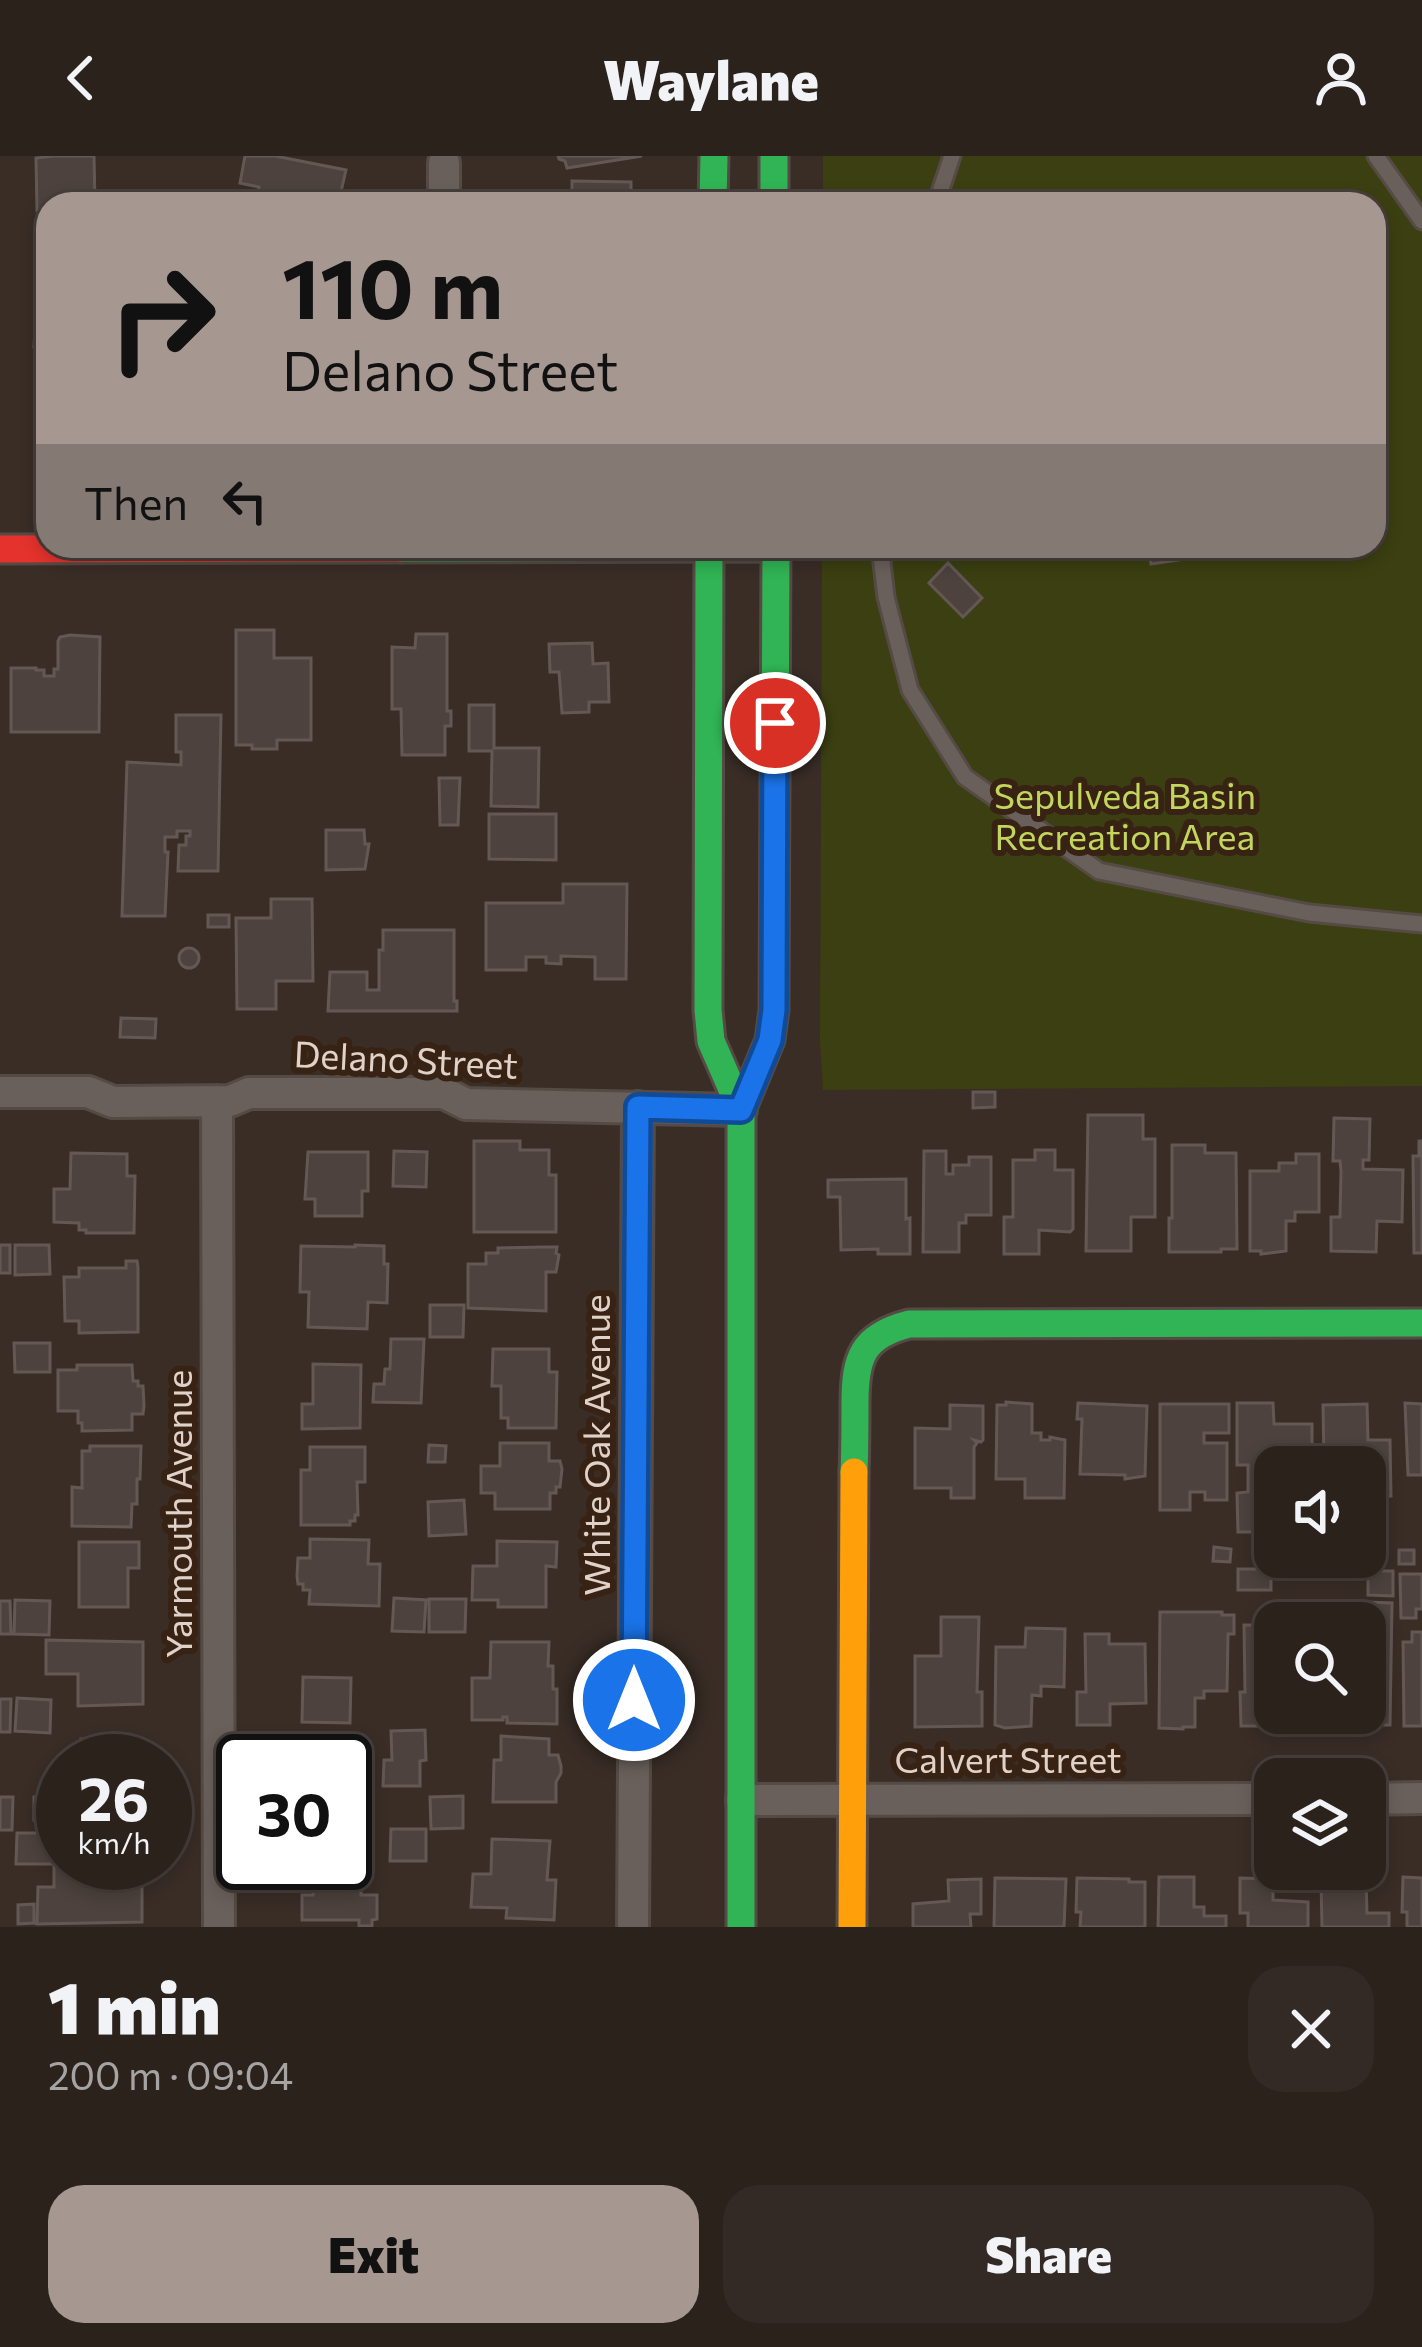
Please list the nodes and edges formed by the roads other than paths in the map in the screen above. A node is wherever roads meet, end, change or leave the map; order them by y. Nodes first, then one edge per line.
1 (714, 156) edge
2 (774, 156) edge
3 (952, 156) edge
4 (1376, 156) edge
5 (444, 163) dead end
6 (444, 192) edge
7 (713, 192) edge
8 (774, 192) edge
9 (940, 192) edge
10 (1422, 221) edge
11 (0, 549) edge
12 (36, 549) edge
13 (709, 558) edge
14 (776, 558) edge
15 (881, 558) edge
16 (1422, 924) edge
17 (0, 1092) edge
18 (217, 1101) junction
19 (638, 1107) junction
20 (741, 1110) junction
21 (1422, 1323) edge
22 (1386, 1798) edge
23 (1422, 1798) edge
24 (852, 1799) junction
25 (1254, 1799) edge
26 (742, 1800) junction
27 (219, 1927) edge
28 (633, 1927) edge
29 (741, 1927) edge
30 (852, 1927) edge

1 - 7 main road
2 - 8 main road
3 - 9 lane
4 - 10 lane
5 - 6 street
11 - 12 main road
13 - 20 main road
14 - 20 main road
15 - 16 lane
17 - 18 street, Delano Street
18 - 19 street, Delano Street
18 - 27 street, Yarmouth Avenue
19 - 20 street, Delano Street
19 - 28 street, White Oak Avenue
20 - 26 main road
21 - 24 main road
22 - 23 street
24 - 25 street, Calvert Street
24 - 26 street, Calvert Street
24 - 30 main road
26 - 29 main road

